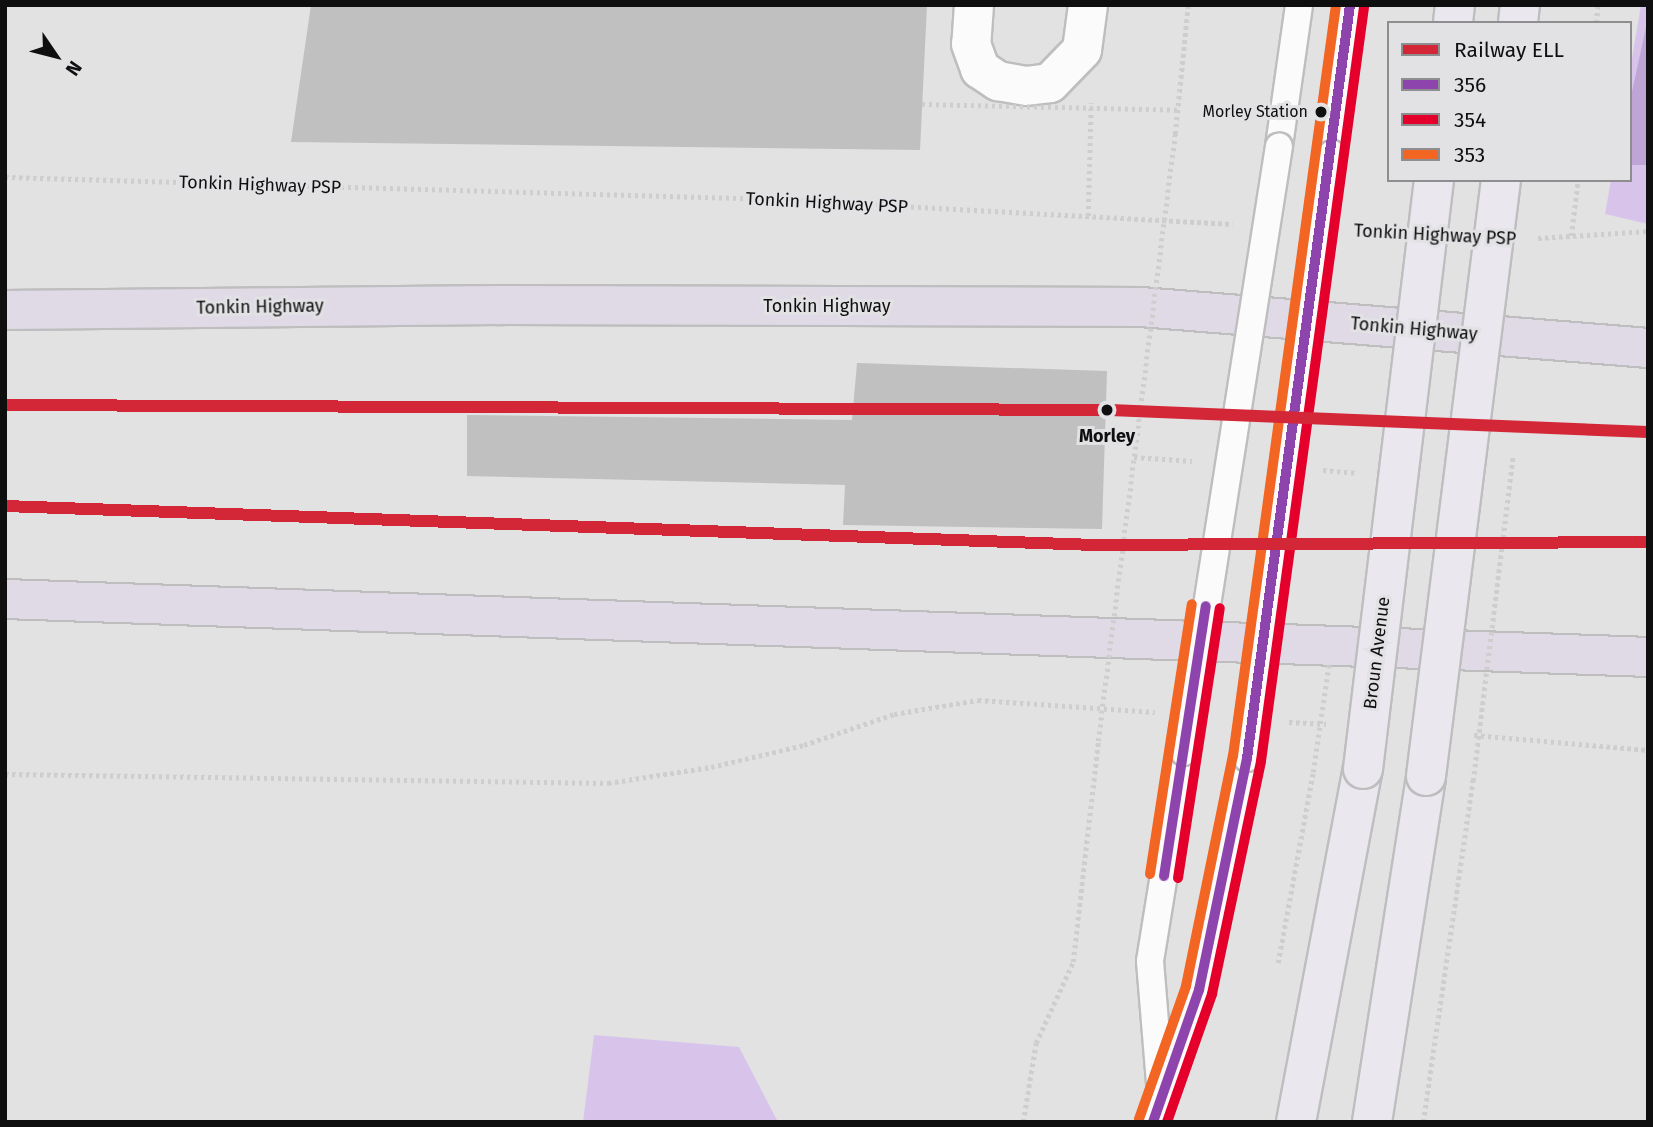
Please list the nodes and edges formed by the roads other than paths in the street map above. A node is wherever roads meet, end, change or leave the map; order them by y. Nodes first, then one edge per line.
1 (974, 5) edge
2 (1087, 5) edge
3 (1299, 5) edge
4 (1350, 5) edge
5 (1434, 182) edge
6 (1501, 182) edge
7 (5, 310) edge
8 (1648, 348) edge
9 (5, 599) edge
10 (1648, 657) edge
11 (1161, 1088) junction
12 (1153, 1122) edge
13 (1296, 1122) edge
14 (1372, 1122) edge

1 - 2 street
3 - 11 lane, bridge
4 - 11 lane, bridge
5 - 13 main road, Broun Avenue, bridge
6 - 14 main road, bridge
7 - 8 highway, Tonkin Highway
9 - 10 highway
11 - 12 lane

